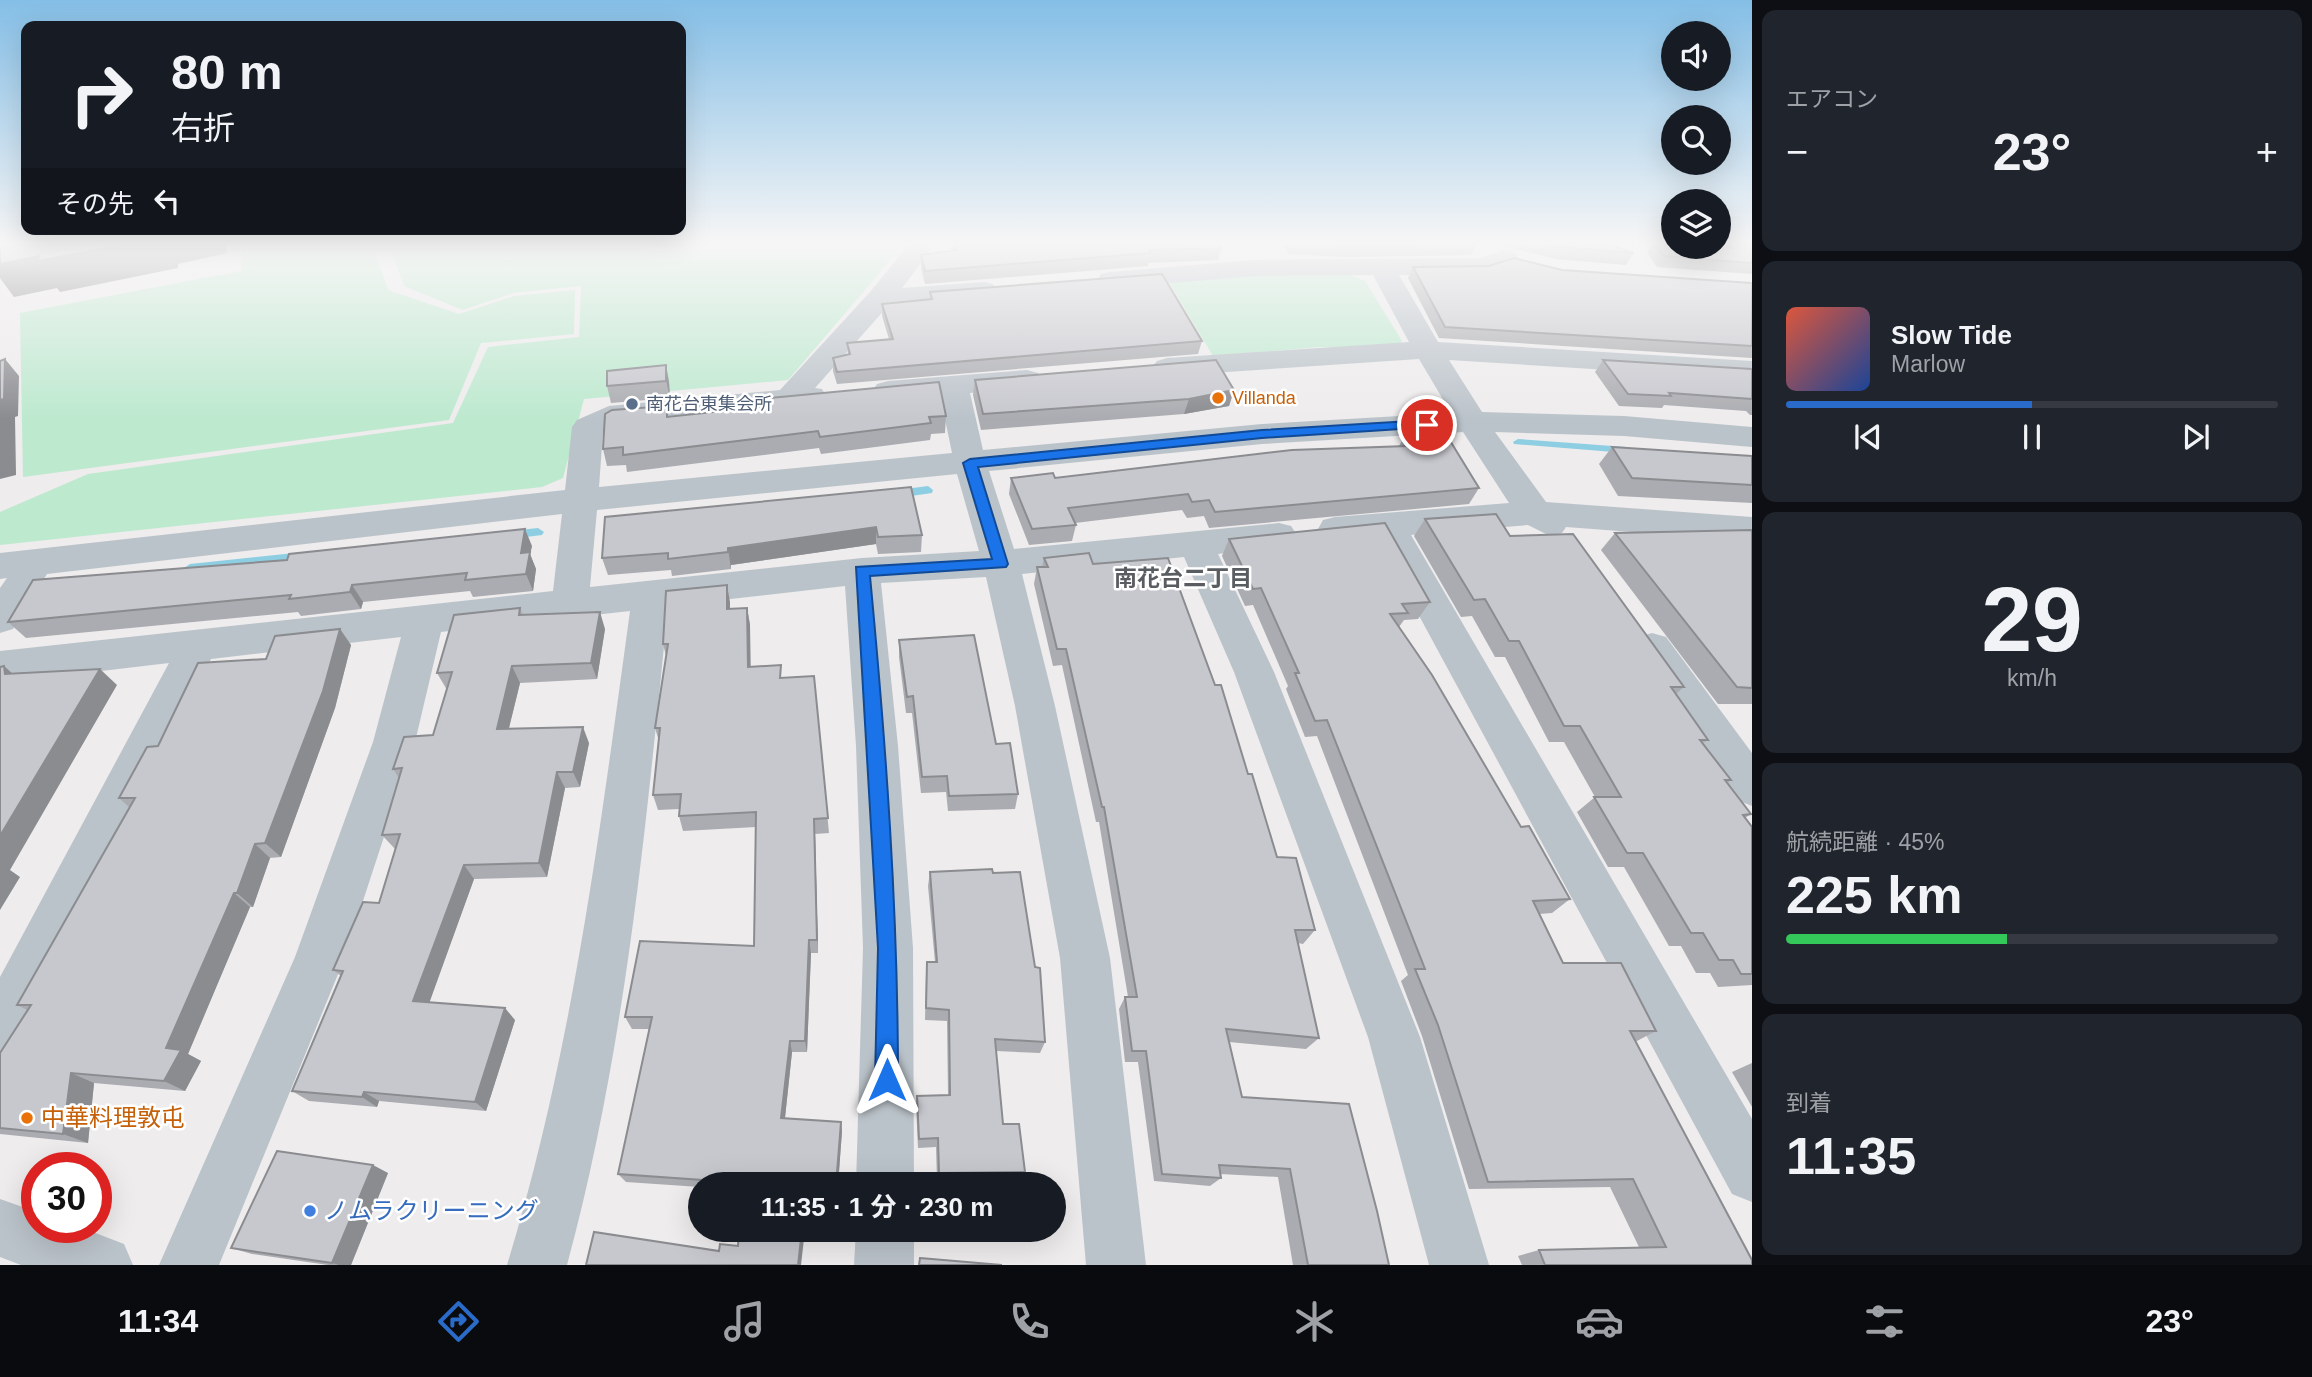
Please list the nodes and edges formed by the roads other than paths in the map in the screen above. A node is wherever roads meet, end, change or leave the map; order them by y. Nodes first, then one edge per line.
1 (877, 301) edge
2 (1400, 301) edge
3 (1426, 350) junction
4 (1140, 369) edge
5 (1752, 370) edge
6 (1059, 376) edge
7 (953, 385) junction
8 (789, 398) junction
9 (1472, 422) junction
10 (1752, 437) edge
11 (970, 463) junction
12 (582, 500) junction
13 (1534, 513) junction
14 (1387, 524) junction
15 (1752, 528) edge
16 (1195, 543) junction
17 (1582, 551) edge
18 (36, 562) junction
19 (1001, 564) junction
20 (0, 566) edge
21 (862, 571) junction
22 (650, 594) junction
23 (570, 603) junction
24 (0, 619) edge
25 (1630, 619) edge
26 (424, 622) junction
27 (197, 648) junction
28 (0, 667) edge
29 (1752, 787) edge
30 (0, 1029) edge
31 (886, 1172) edge
32 (1752, 1174) edge
33 (0, 1228) edge
34 (885, 1242) edge
35 (103, 1265) edge
36 (189, 1265) edge
37 (537, 1265) edge
38 (884, 1265) edge
39 (1116, 1265) edge
40 (1459, 1265) edge

1 - 8 street
2 - 3 street
3 - 4 street
3 - 5 street
3 - 9 street
6 - 7 street
7 - 8 street
7 - 11 street
8 - 12 street
9 - 10 street
9 - 11 street
9 - 13 street
11 - 12 street
11 - 19 street
12 - 18 street
12 - 23 street
13 - 14 street
13 - 15 street
13 - 17 street
14 - 16 street
14 - 32 street
16 - 19 street
16 - 40 street
18 - 20 street
18 - 24 street
19 - 21 street
19 - 39 street
21 - 22 street
21 - 31 street
22 - 23 street
22 - 37 street
23 - 26 street
25 - 29 street
26 - 27 street
26 - 36 street
27 - 28 street
27 - 30 street
33 - 35 street
34 - 38 street

